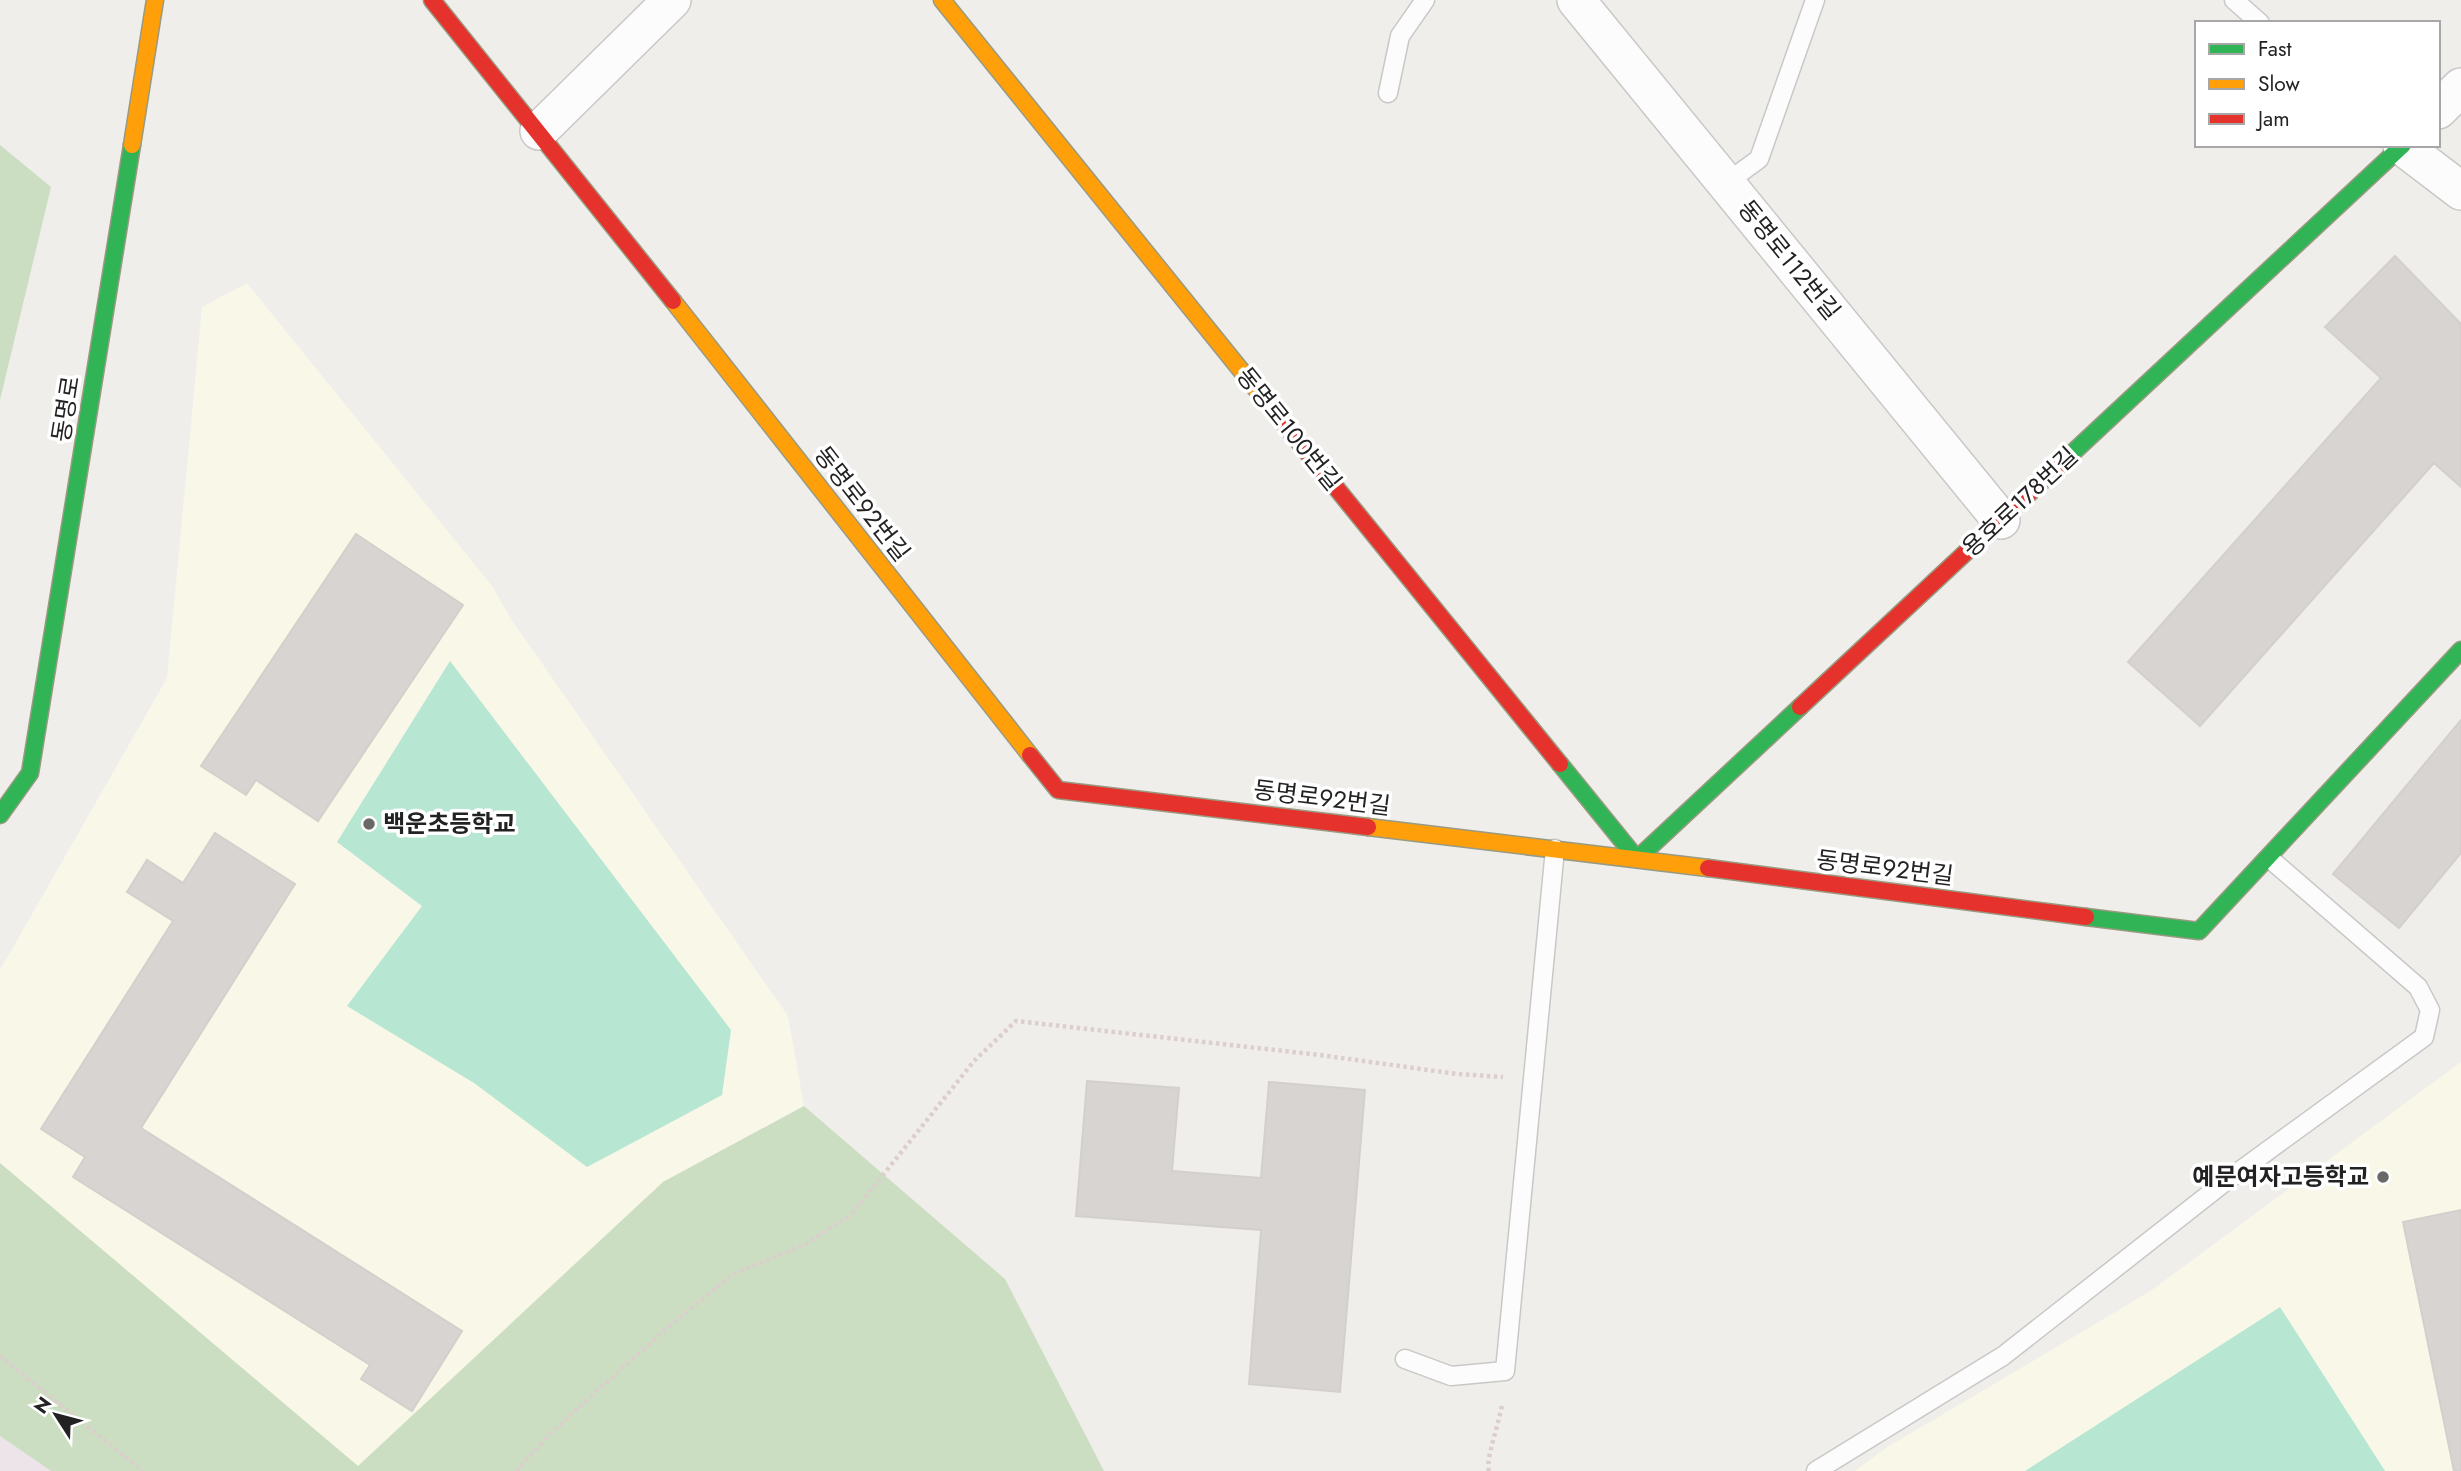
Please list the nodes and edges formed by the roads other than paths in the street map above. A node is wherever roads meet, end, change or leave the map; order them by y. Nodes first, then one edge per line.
1 (155, 0) edge
2 (432, 0) edge
3 (672, 0) edge
4 (942, 0) edge
5 (1426, 0) edge
6 (1576, 0) edge
7 (1815, 0) edge
8 (2234, 0) edge
9 (2258, 21) edge
10 (2461, 87) edge
11 (1388, 93) dead end
12 (2440, 108) edge
13 (539, 131) junction
14 (2400, 147) edge
15 (2405, 147) edge
16 (1726, 183) junction
17 (2461, 191) edge
18 (2001, 520) junction
19 (2461, 649) edge
20 (0, 815) edge
21 (1555, 849) junction
22 (2269, 858) junction
23 (1637, 859) junction
24 (1405, 1359) dead end
25 (1816, 1471) edge

1 - 20 street, 동명로
2 - 13 street, 동명로92번길
3 - 13 street
4 - 23 street, 동명로100번길
5 - 11 lane
6 - 16 street, 동명로112번길
7 - 16 lane
8 - 9 lane
10 - 12 street
13 - 21 street, 동명로92번길
14 - 18 street, 용호로178번길
15 - 17 street
16 - 18 street, 동명로112번길
18 - 23 street, 용호로178번길
19 - 22 street, 동명로92번길
21 - 23 street, 동명로92번길
21 - 24 lane
22 - 23 street, 동명로92번길
22 - 25 lane

